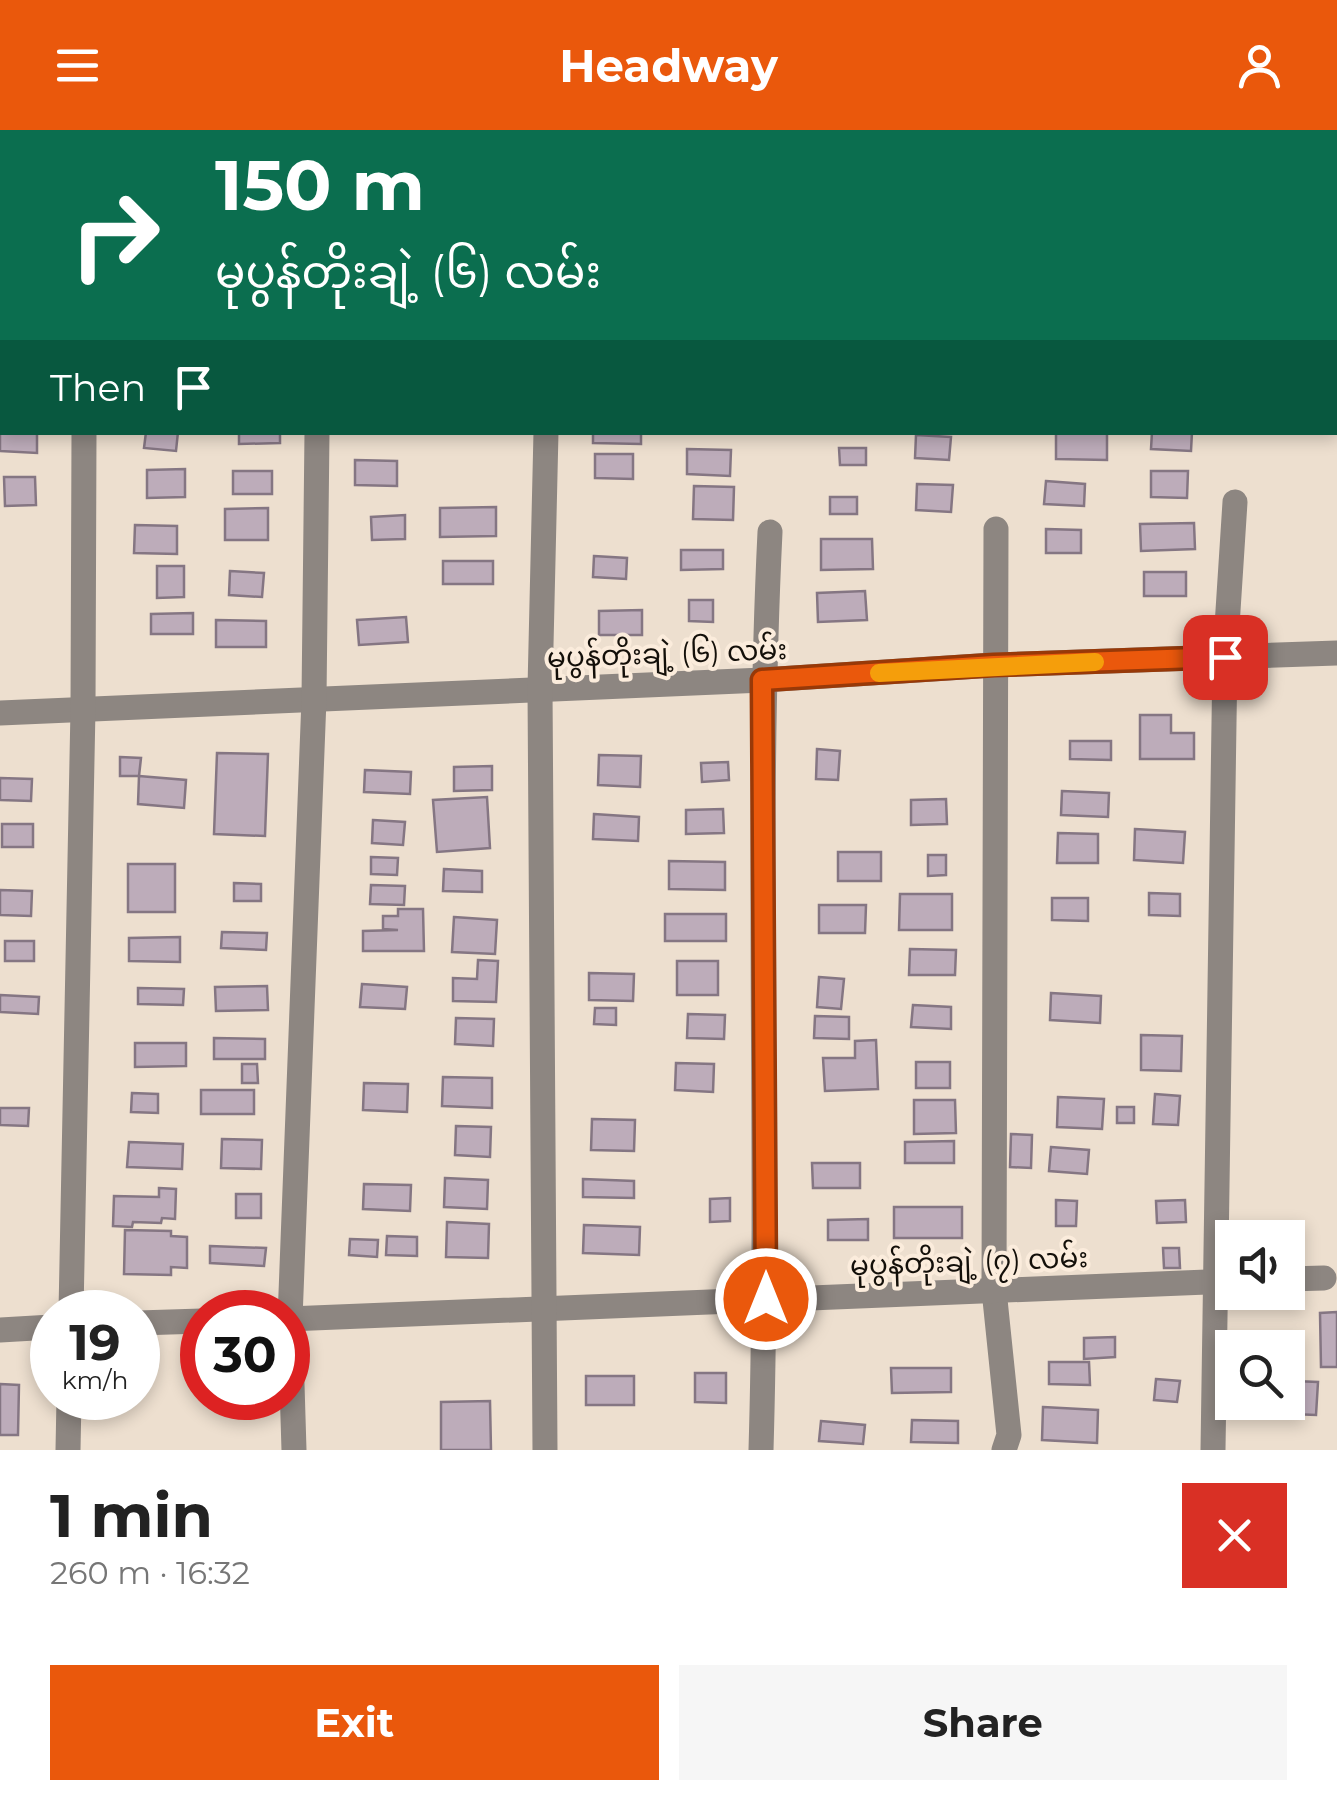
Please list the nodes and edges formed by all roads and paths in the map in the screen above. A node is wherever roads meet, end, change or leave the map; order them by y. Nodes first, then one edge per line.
1 (84, 435) edge
2 (317, 435) edge
3 (546, 435) edge
4 (1235, 502) dead end
5 (996, 529) dead end
6 (770, 532) dead end
7 (1337, 654) edge
8 (1225, 657) junction
9 (994, 665) junction
10 (762, 680) junction
11 (540, 688) junction
12 (314, 699) junction
13 (83, 710) junction
14 (0, 714) edge
15 (1223, 1220) edge
16 (1324, 1278) dead end
17 (1305, 1279) edge
18 (1215, 1281) edge
19 (71, 1290) edge
20 (290, 1290) edge
21 (994, 1290) junction
22 (766, 1299) junction
23 (545, 1308) junction
24 (1221, 1310) edge
25 (310, 1317) edge
26 (30, 1328) edge
27 (0, 1330) edge
28 (69, 1420) edge
29 (293, 1420) edge
30 (68, 1450) edge
31 (294, 1450) edge
32 (545, 1450) edge
33 (761, 1450) edge
34 (1004, 1450) edge
35 (1213, 1450) edge

1 - 13 street
2 - 12 street
3 - 11 street
4 - 8 street
5 - 9 street
6 - 10 street
7 - 8 street, မုပွန်တိုးချဲ့ (၆) လမ်း
8 - 9 street, မုပွန်တိုးချဲ့ (၆) လမ်း
8 - 15 street
9 - 10 street, မုပွန်တိုးချဲ့ (၆) လမ်း
9 - 21 street
10 - 11 street, မုပွန်တိုးချဲ့ (၆) လမ်း
10 - 22 street
11 - 12 street, မုပွန်တိုးချဲ့ (၆) လမ်း
11 - 23 street
12 - 13 street, မုပွန်တိုးချဲ့ (၆) လမ်း
12 - 20 street
13 - 14 street, မုပွန်တိုးချဲ့ (၆) လမ်း
13 - 19 street
16 - 17 street
18 - 21 street, မုပွန်တိုးချဲ့ (၇) လမ်း
21 - 22 street, မုပွန်တိုးချဲ့ (၇) လမ်း
21 - 34 street
22 - 23 street, မုပွန်တိုးချဲ့ (၇) လမ်း
22 - 33 street
23 - 25 street, မုပွန်တိုးချဲ့ (၇) လမ်း
23 - 32 street
24 - 35 street
26 - 27 street
28 - 30 street
29 - 31 street

